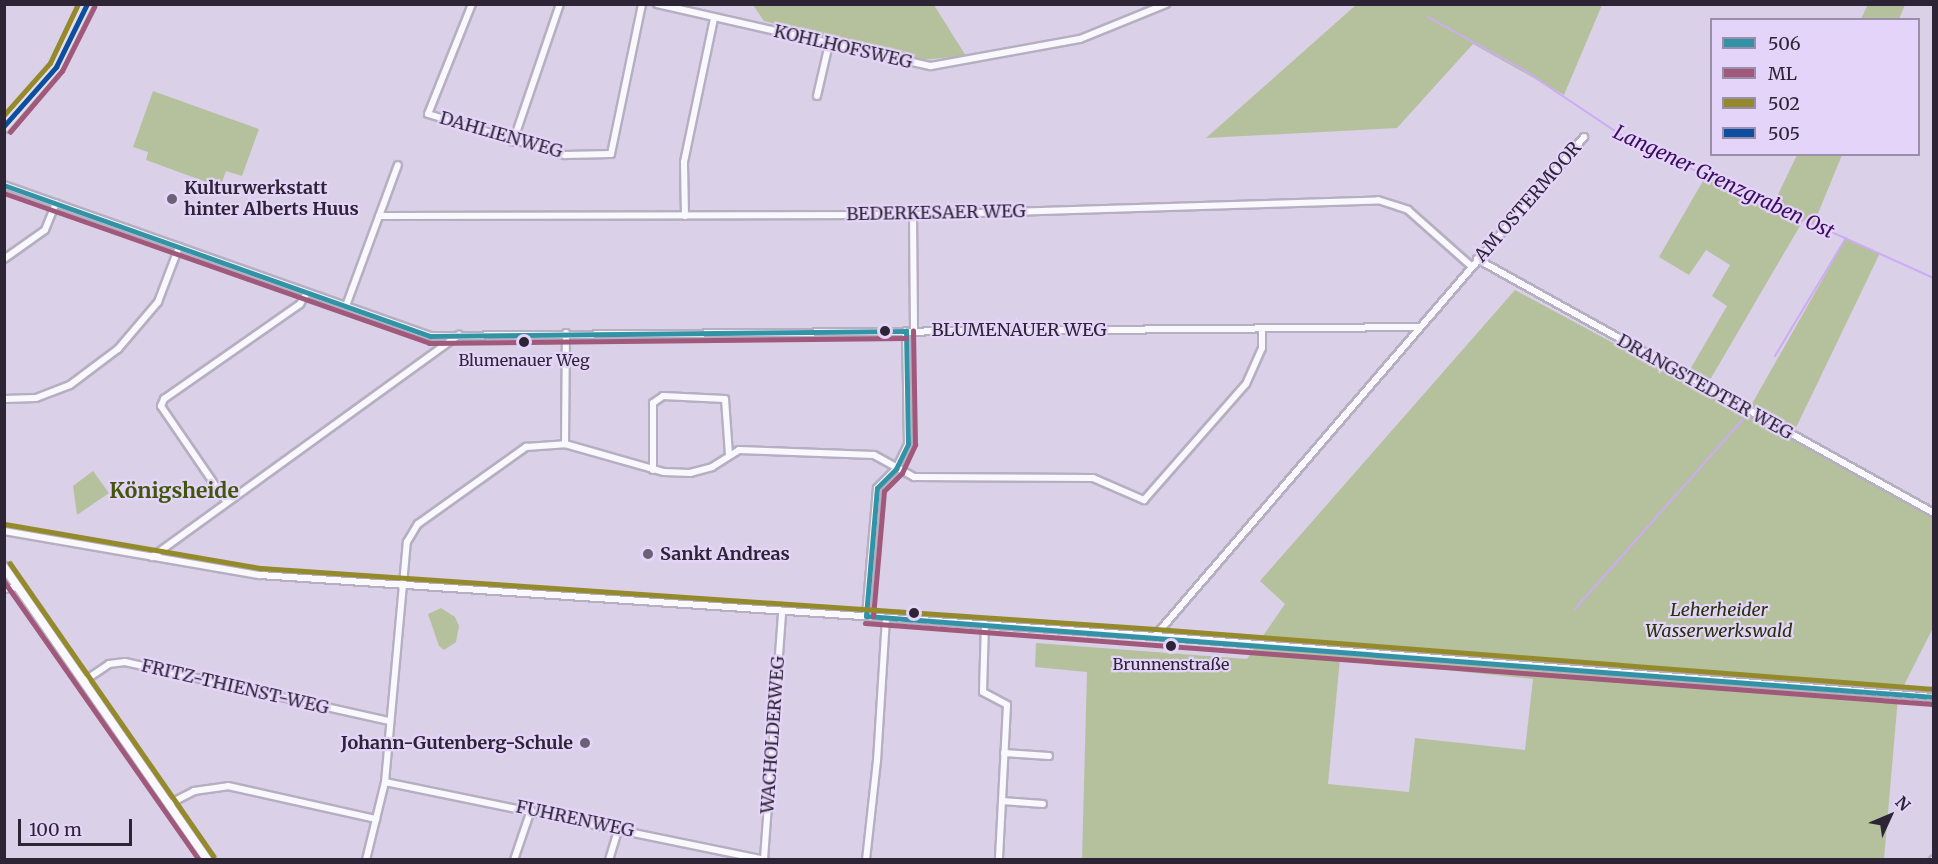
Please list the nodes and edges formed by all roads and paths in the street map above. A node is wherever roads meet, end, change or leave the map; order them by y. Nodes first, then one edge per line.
1 (87, 4) edge
2 (472, 4) edge
3 (560, 4) edge
4 (642, 4) edge
5 (657, 4) edge
6 (1166, 4) edge
7 (714, 18) junction
8 (829, 44) junction
9 (817, 96) dead end
10 (4, 127) edge
11 (1584, 137) dead end
12 (513, 142) junction
13 (398, 165) dead end
14 (4, 185) edge
15 (56, 203) junction
16 (913, 215) junction
17 (379, 216) junction
18 (685, 216) junction
19 (179, 247) junction
20 (4, 259) edge
21 (1478, 259) junction
22 (1471, 266) junction
23 (308, 293) junction
24 (346, 306) junction
25 (1419, 327) junction
26 (1262, 328) junction
27 (910, 331) junction
28 (566, 333) junction
29 (459, 335) junction
30 (4, 399) edge
31 (565, 444) junction
32 (729, 455) junction
33 (896, 469) junction
34 (653, 470) junction
35 (226, 501) junction
36 (1934, 513) edge
37 (4, 531) edge
38 (152, 557) junction
39 (4, 567) edge
40 (400, 584) junction
41 (18, 587) junction
42 (4, 589) edge
43 (782, 611) junction
44 (866, 616) junction
45 (886, 618) junction
46 (985, 624) junction
47 (1155, 636) junction
48 (84, 681) junction
49 (1934, 697) edge
50 (390, 722) junction
51 (1004, 753) junction
52 (1049, 756) dead end
53 (385, 782) junction
54 (1002, 801) junction
55 (169, 804) junction
56 (1043, 804) dead end
57 (531, 810) junction
58 (376, 819) junction
59 (619, 828) junction
60 (735, 856) edge
61 (765, 859) edge
62 (208, 860) edge
63 (366, 860) edge
64 (514, 860) edge
65 (609, 860) edge
66 (866, 860) edge
67 (999, 860) edge

1 - 10 main road
2 - 12 street, DAHLIENWEG
3 - 12 street
4 - 12 street, DAHLIENWEG
5 - 7 street, KOHLHOFSWEG
6 - 8 street, KOHLHOFSWEG
7 - 8 street, KOHLHOFSWEG
7 - 18 street
8 - 9 street
11 - 21 street, AM OSTERMOOR
13 - 17 street
14 - 15 street, BLUMENAUER WEG
15 - 19 street, BLUMENAUER WEG
15 - 20 street
16 - 18 street, BEDERKESAER WEG
16 - 22 street, BEDERKESAER WEG
16 - 27 street
17 - 18 street, BEDERKESAER WEG
17 - 24 street
19 - 23 street, BLUMENAUER WEG
19 - 30 street
21 - 22 street, AM OSTERMOOR
21 - 36 street, DRANGSTEDTER WEG
22 - 25 street
23 - 24 street, BLUMENAUER WEG
23 - 35 street
24 - 29 street, BLUMENAUER WEG
25 - 26 street, BLUMENAUER WEG
25 - 47 street
26 - 27 street, BLUMENAUER WEG
26 - 33 street
27 - 28 street, BLUMENAUER WEG
27 - 33 street
28 - 29 street, BLUMENAUER WEG
28 - 31 street
29 - 35 street
31 - 34 street
31 - 40 street
32 - 33 street
32 - 34 street
32 - 34 street
33 - 44 street
35 - 38 street
37 - 38 street
38 - 40 street
39 - 41 street
40 - 43 street
40 - 50 street
41 - 42 street
41 - 48 street
43 - 44 street
43 - 61 street, WACHOLDERWEG
44 - 45 street
45 - 46 street
45 - 66 street
46 - 47 street
46 - 51 street
47 - 49 street
48 - 50 street, FRITZ-THIENST-WEG
48 - 55 street
50 - 53 street
51 - 52 street
51 - 54 street
53 - 57 street, FUHRENWEG
53 - 58 street
54 - 56 street
54 - 67 street
55 - 58 street
55 - 62 street
57 - 59 street, FUHRENWEG
57 - 64 street
58 - 63 street
59 - 60 street, FUHRENWEG
59 - 65 street
60 - 61 street, FUHRENWEG

